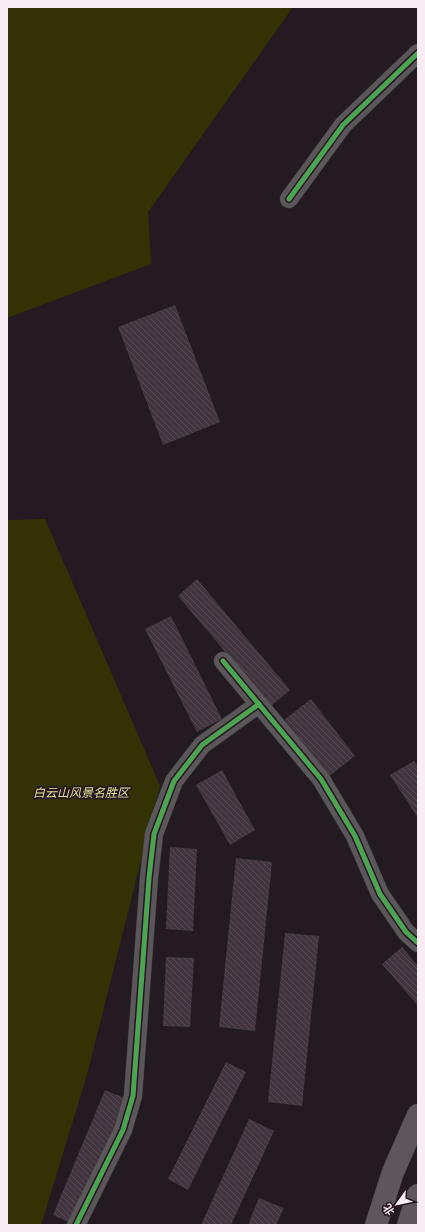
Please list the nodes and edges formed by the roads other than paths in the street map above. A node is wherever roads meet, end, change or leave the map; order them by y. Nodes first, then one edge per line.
1 (418, 53) edge
2 (288, 199) dead end
3 (223, 661) dead end
4 (259, 704) junction
5 (418, 943) edge
6 (418, 1115) edge
7 (418, 1195) edge
8 (76, 1225) edge
9 (376, 1225) edge
10 (408, 1225) edge

1 - 2 street
3 - 4 street
4 - 5 street
4 - 8 street
6 - 9 main road
7 - 10 main road

